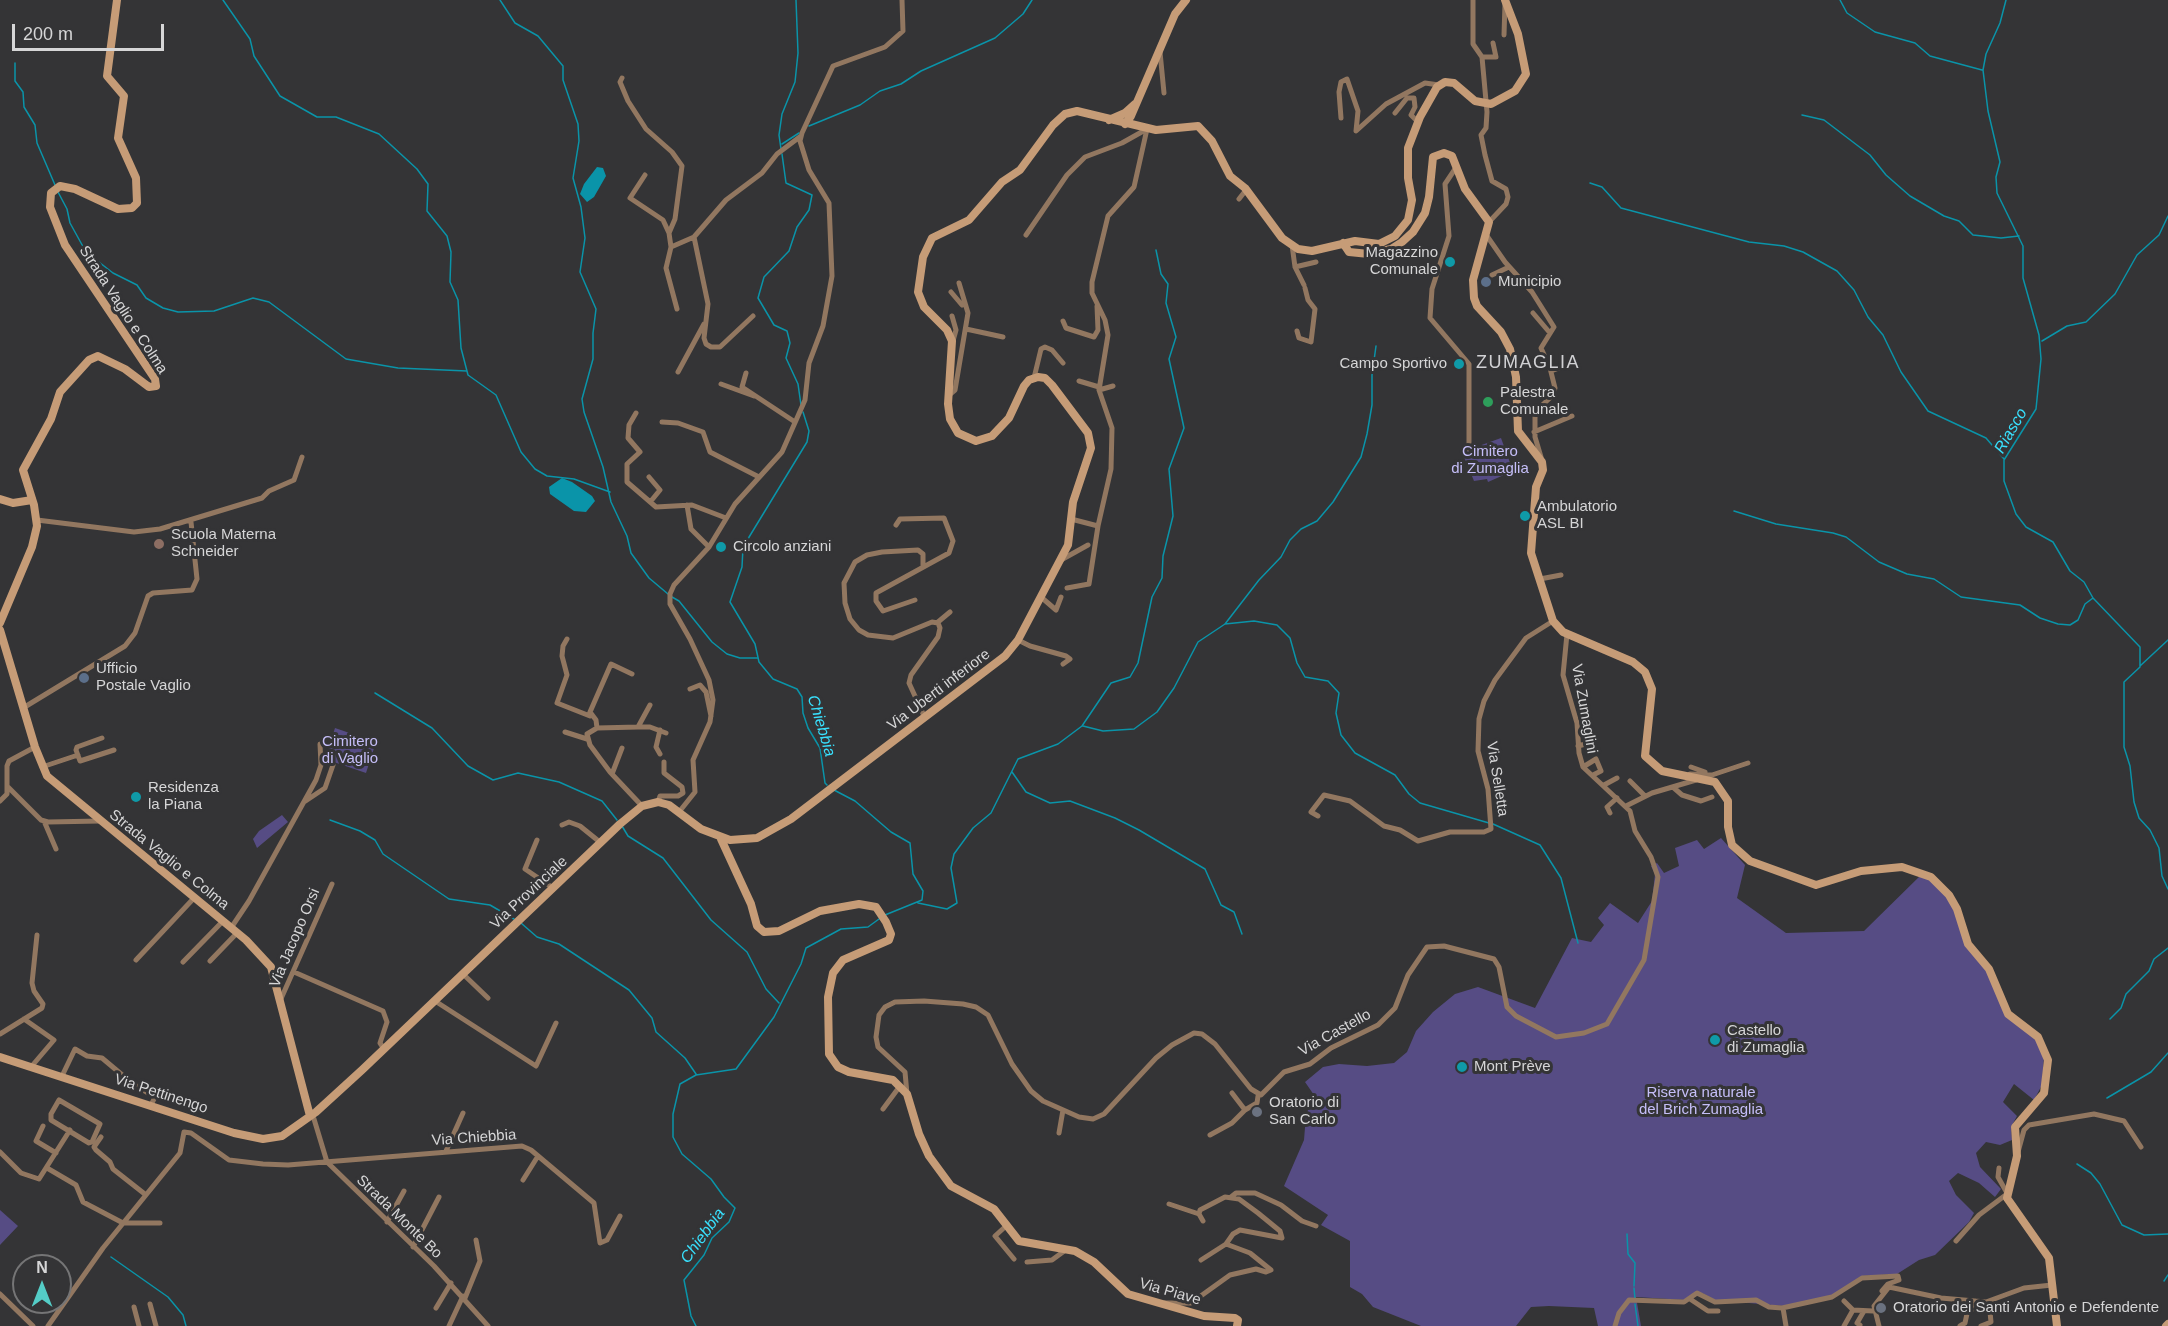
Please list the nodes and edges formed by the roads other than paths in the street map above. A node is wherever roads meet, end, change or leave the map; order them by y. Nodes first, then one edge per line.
1 (117, 0) edge
2 (902, 0) edge
3 (1186, 0) edge
4 (1473, 0) edge
5 (1505, 1) edge
6 (1504, 34) dead end
7 (1493, 42) dead end
8 (1160, 48) junction
9 (1482, 57) junction
10 (622, 78) dead end
11 (1439, 85) junction
12 (1164, 93) dead end
13 (1137, 101) junction
14 (1485, 104) junction
15 (1125, 113) junction
16 (1395, 113) dead end
17 (1341, 118) dead end
18 (1109, 120) junction
19 (1418, 122) junction
20 (1125, 124) junction
21 (1143, 128) junction
22 (801, 136) junction
23 (1457, 166) junction
24 (645, 176) dead end
25 (1246, 190) junction
26 (1239, 199) dead end
27 (1489, 222) junction
28 (669, 233) junction
29 (1026, 235) dead end
30 (1487, 236) junction
31 (694, 237) junction
32 (1343, 243) junction
33 (1292, 245) junction
34 (672, 248) junction
35 (1316, 262) dead end
36 (1295, 267) junction
37 (1509, 267) junction
38 (1492, 275) dead end
39 (959, 283) dead end
40 (951, 292) dead end
41 (1098, 304) junction
42 (677, 309) dead end
43 (1533, 313) dead end
44 (968, 314) junction
45 (753, 316) dead end
46 (952, 316) dead end
47 (706, 317) junction
48 (1063, 321) dead end
49 (966, 329) junction
50 (1297, 331) dead end
51 (1550, 333) junction
52 (1003, 337) dead end
53 (952, 343) junction
54 (1063, 363) dead end
55 (1567, 365) dead end
56 (1551, 371) junction
57 (678, 372) dead end
58 (746, 373) dead end
59 (1034, 378) junction
60 (1079, 381) dead end
61 (721, 384) dead end
62 (1113, 386) dead end
63 (1099, 389) junction
64 (948, 396) junction
65 (764, 400) junction
66 (636, 413) dead end
67 (1572, 416) dead end
68 (662, 422) dead end
69 (795, 422) junction
70 (1534, 432) junction
71 (1469, 449) dead end
72 (302, 457) dead end
73 (1541, 458) junction
74 (649, 477) dead end
75 (759, 477) junction
76 (0, 499) edge
77 (32, 500) junction
78 (651, 501) junction
79 (687, 505) junction
80 (726, 518) junction
81 (1071, 519) junction
82 (37, 520) junction
83 (191, 522) junction
84 (896, 525) dead end
85 (1098, 526) junction
86 (1088, 545) dead end
87 (709, 547) junction
88 (1061, 560) junction
89 (923, 567) junction
90 (1561, 575) dead end
91 (1540, 579) junction
92 (1067, 588) dead end
93 (1041, 597) junction
94 (1061, 597) dead end
95 (915, 600) dead end
96 (950, 612) dead end
97 (1553, 621) junction
98 (0, 622) edge
99 (938, 622) junction
100 (0, 630) edge
101 (1567, 634) junction
102 (567, 639) dead end
103 (1018, 640) junction
104 (1064, 663) dead end
105 (632, 674) dead end
106 (690, 689) dead end
107 (650, 705) dead end
108 (23, 708) junction
109 (590, 716) junction
110 (711, 716) junction
111 (925, 718) junction
112 (638, 727) junction
113 (597, 728) junction
114 (660, 730) junction
115 (565, 732) dead end
116 (666, 733) dead end
117 (102, 738) dead end
118 (587, 739) junction
119 (1589, 743) dead end
120 (320, 744) dead end
121 (1578, 746) junction
122 (35, 747) junction
123 (622, 748) dead end
124 (114, 750) dead end
125 (660, 754) dead end
126 (78, 755) junction
127 (664, 762) dead end
128 (1748, 763) dead end
129 (333, 765) dead end
130 (42, 767) junction
131 (1583, 767) junction
132 (1691, 767) dead end
133 (612, 774) junction
134 (1593, 775) junction
135 (1708, 777) junction
136 (1617, 778) dead end
137 (1630, 781) dead end
138 (1604, 785) junction
139 (8, 787) junction
140 (1674, 788) junction
141 (1645, 796) junction
142 (1712, 797) dead end
143 (1617, 798) junction
144 (0, 801) edge
145 (658, 802) junction
146 (302, 803) junction
147 (642, 806) junction
148 (1626, 806) junction
149 (679, 812) junction
150 (1610, 813) dead end
151 (1318, 816) dead end
152 (44, 821) junction
153 (101, 821) junction
154 (562, 825) dead end
155 (721, 839) junction
156 (537, 840) dead end
157 (738, 840) junction
158 (601, 843) junction
159 (56, 849) dead end
160 (729, 854) junction
161 (332, 884) dead end
162 (553, 888) junction
163 (194, 898) junction
164 (223, 921) junction
165 (234, 930) junction
166 (37, 935) dead end
167 (136, 960) dead end
168 (210, 961) dead end
169 (183, 962) dead end
170 (294, 972) junction
171 (463, 974) junction
172 (488, 998) dead end
173 (435, 1001) junction
174 (280, 1002) junction
175 (24, 1019) junction
176 (556, 1023) dead end
177 (0, 1034) edge
178 (384, 1049) junction
179 (0, 1057) edge
180 (31, 1066) junction
181 (62, 1076) junction
182 (900, 1086) junction
183 (1232, 1093) dead end
184 (907, 1094) junction
185 (1258, 1096) junction
186 (151, 1105) junction
187 (883, 1109) dead end
188 (1063, 1110) junction
189 (1245, 1110) junction
190 (463, 1113) dead end
191 (310, 1116) junction
192 (43, 1126) dead end
193 (70, 1130) junction
194 (1059, 1133) dead end
195 (1210, 1135) dead end
196 (101, 1137) dead end
197 (2141, 1147) dead end
198 (446, 1151) junction
199 (0, 1152) edge
200 (56, 1153) junction
201 (538, 1156) junction
202 (2016, 1156) junction
203 (327, 1162) junction
204 (47, 1168) junction
205 (2000, 1168) dead end
206 (523, 1180) dead end
207 (404, 1191) dead end
208 (2007, 1194) junction
209 (146, 1195) junction
210 (439, 1197) dead end
211 (1231, 1197) junction
212 (1170, 1203) dead end
213 (1198, 1214) junction
214 (620, 1216) dead end
215 (1203, 1221) dead end
216 (387, 1222) junction
217 (123, 1223) junction
218 (160, 1223) dead end
219 (1006, 1226) junction
220 (1316, 1226) dead end
221 (476, 1240) dead end
222 (1956, 1240) dead end
223 (1226, 1244) junction
224 (413, 1247) junction
225 (1067, 1249) junction
226 (1014, 1259) dead end
227 (1201, 1260) dead end
228 (1027, 1262) dead end
229 (451, 1283) junction
230 (2052, 1285) junction
231 (1884, 1293) junction
232 (0, 1294) edge
233 (464, 1297) junction
234 (1687, 1301) junction
235 (1844, 1301) dead end
236 (1975, 1301) junction
237 (1989, 1302) junction
238 (150, 1304) dead end
239 (1162, 1304) junction
240 (135, 1307) dead end
241 (436, 1308) dead end
242 (1784, 1308) junction
243 (1853, 1310) junction
244 (1718, 1311) dead end
245 (1864, 1311) junction
246 (1874, 1311) junction
247 (1860, 1325) edge
248 (33, 1326) edge
249 (48, 1326) edge
250 (139, 1326) edge
251 (156, 1326) edge
252 (449, 1326) edge
253 (488, 1326) edge
254 (1238, 1326) edge
255 (1615, 1326) edge
256 (1786, 1326) edge
257 (1844, 1326) edge
258 (1879, 1326) edge
259 (1960, 1326) edge
260 (1981, 1326) edge
261 (2057, 1326) edge

1 - 77 street, Strada Vaglio e Colma
2 - 22 street
3 - 8 street
4 - 9 street
5 - 6 street
5 - 14 street
7 - 9 street
8 - 12 street
8 - 13 street
9 - 14 street
10 - 28 street
11 - 14 street
11 - 17 street
11 - 19 street
13 - 15 street
13 - 20 street
13 - 21 street
14 - 27 street
15 - 18 street
15 - 20 street
16 - 19 street
18 - 20 street
18 - 53 street
19 - 32 street
20 - 21 street
21 - 25 street
21 - 29 street
21 - 41 street
22 - 31 street
22 - 69 street
23 - 27 street
23 - 32 street
23 - 71 street
24 - 28 street
25 - 26 street
25 - 33 street
27 - 30 street
28 - 34 street
30 - 37 street
30 - 73 street
31 - 34 street
31 - 47 street
32 - 33 street
33 - 36 street
34 - 42 street
35 - 36 street
36 - 50 street
37 - 38 street
37 - 51 street
39 - 44 street
40 - 44 street
41 - 48 street
41 - 63 street
43 - 51 street
44 - 49 street
45 - 47 street
46 - 53 street
47 - 57 street
49 - 52 street
49 - 64 street
51 - 56 street
53 - 64 street
54 - 59 street
55 - 56 street
56 - 70 street
58 - 65 street
59 - 64 street
59 - 81 street, Via Uberti inferiore
60 - 63 street
61 - 65 street
62 - 63 street
63 - 85 street
65 - 69 street
66 - 78 street
67 - 70 street
68 - 75 street
69 - 75 street
70 - 73 street
72 - 83 street
73 - 91 street
74 - 78 street
75 - 80 street
76 - 77 street
77 - 82 street, Strada Vaglio e Colma
78 - 79 street
79 - 80 street
79 - 87 street
80 - 87 street
81 - 85 street
81 - 88 street, Via Uberti inferiore
82 - 83 street
82 - 98 street, Strada Vaglio e Colma
83 - 108 street
84 - 89 street
85 - 92 street
86 - 88 street
87 - 110 street
88 - 93 street, Via Uberti inferiore
89 - 95 street
89 - 99 street
90 - 91 street
91 - 97 street
93 - 94 street
93 - 103 street, Via Uberti inferiore
96 - 99 street
97 - 101 street
97 - 151 street, Via Selletta
99 - 111 street
100 - 108 street, Strada Vaglio e Colma
101 - 121 street, Via Zumaglini
101 - 135 street
102 - 109 street
103 - 104 street
103 - 111 street, Via Uberti inferiore
105 - 109 street
106 - 110 street
107 - 112 street
108 - 122 street, Strada Vaglio e Colma
109 - 113 street
110 - 149 street
111 - 157 street, Via Uberti inferiore
112 - 113 street
112 - 114 street
113 - 118 street
114 - 116 street
114 - 125 street
115 - 118 street
117 - 126 street
118 - 133 street
119 - 121 street
120 - 146 street
121 - 131 street, Via Zumaglini
122 - 130 street, Strada Vaglio e Colma
122 - 139 street
123 - 133 street
124 - 126 street
126 - 130 street
127 - 145 street
128 - 135 street
129 - 146 street
130 - 153 street, Strada Vaglio e Colma
131 - 134 street, Via Zumaglini
131 - 134 street
132 - 135 street
133 - 147 street
134 - 138 street, Via Zumaglini
135 - 140 street
135 - 202 street
136 - 138 street
137 - 141 street
138 - 143 street, Via Zumaglini
139 - 144 street
139 - 152 street
140 - 141 street
140 - 142 street
141 - 148 street
143 - 148 street, Via Zumaglini
143 - 150 street
145 - 147 street
145 - 149 street, Via Uberti inferiore
146 - 165 street
147 - 158 street, Via Provinciale
148 - 185 street, Via Castello
149 - 155 street, Via Uberti inferiore
152 - 153 street
152 - 159 street
153 - 163 street, Strada Vaglio e Colma
154 - 158 street
155 - 157 street, Via Uberti inferiore
155 - 160 street
156 - 162 street
157 - 160 street
158 - 162 street, Via Provinciale
160 - 182 street
161 - 170 street, Via Jacopo Orsi
162 - 171 street, Via Provinciale
163 - 164 street, Strada Vaglio e Colma
163 - 167 street
164 - 165 street, Strada Vaglio e Colma
164 - 169 street
165 - 168 street
165 - 174 street, Strada Vaglio e Colma
166 - 175 street
170 - 174 street, Via Jacopo Orsi
170 - 178 street
171 - 172 street
171 - 173 street, Via Provinciale
173 - 176 street
173 - 178 street, Via Provinciale
174 - 191 street, Strada Vaglio e Colma
175 - 177 street
175 - 180 street
178 - 191 street, Via Provinciale
179 - 180 street, Via Pettinengo
180 - 181 street, Via Pettinengo
181 - 186 street, Via Pettinengo
181 - 186 street
182 - 184 street
182 - 187 street
183 - 189 street
184 - 188 street
184 - 219 street, Via Piave
185 - 188 street
185 - 189 street, Via Castello
186 - 191 street, Via Pettinengo
188 - 194 street
189 - 195 street, Via Castello
190 - 198 street
191 - 203 street, Strada Monte Bo
192 - 200 street
193 - 193 street
193 - 200 street
196 - 209 street
197 - 202 street
198 - 201 street, Via Chiebbia
198 - 203 street, Via Chiebbia
199 - 204 street
200 - 204 street
201 - 206 street
201 - 214 street, Via Chiebbia
202 - 208 street
203 - 209 street, Via Chiebbia
203 - 216 street, Strada Monte Bo
204 - 217 street
205 - 208 street
207 - 216 street
208 - 222 street
208 - 230 street
209 - 217 street
210 - 224 street
211 - 213 street
211 - 220 street
211 - 223 street
212 - 213 street
213 - 215 street
216 - 224 street, Strada Monte Bo
217 - 218 street
217 - 249 street
219 - 225 street, Via Piave
219 - 226 street
221 - 233 street
223 - 227 street
223 - 239 street
224 - 229 street, Strada Monte Bo
225 - 228 street
225 - 239 street, Via Piave
229 - 233 street, Strada Monte Bo
229 - 241 street
230 - 237 street
230 - 261 street
231 - 236 street
231 - 242 street
231 - 246 street
232 - 248 street
233 - 252 street
233 - 253 street, Strada Monte Bo
234 - 242 street
234 - 244 street
234 - 255 street
235 - 243 street
236 - 237 street
236 - 259 street
237 - 260 street
238 - 251 street
239 - 254 street, Via Piave
240 - 250 street
242 - 256 street
243 - 245 street
243 - 257 street
245 - 246 street
245 - 247 street
246 - 258 street

